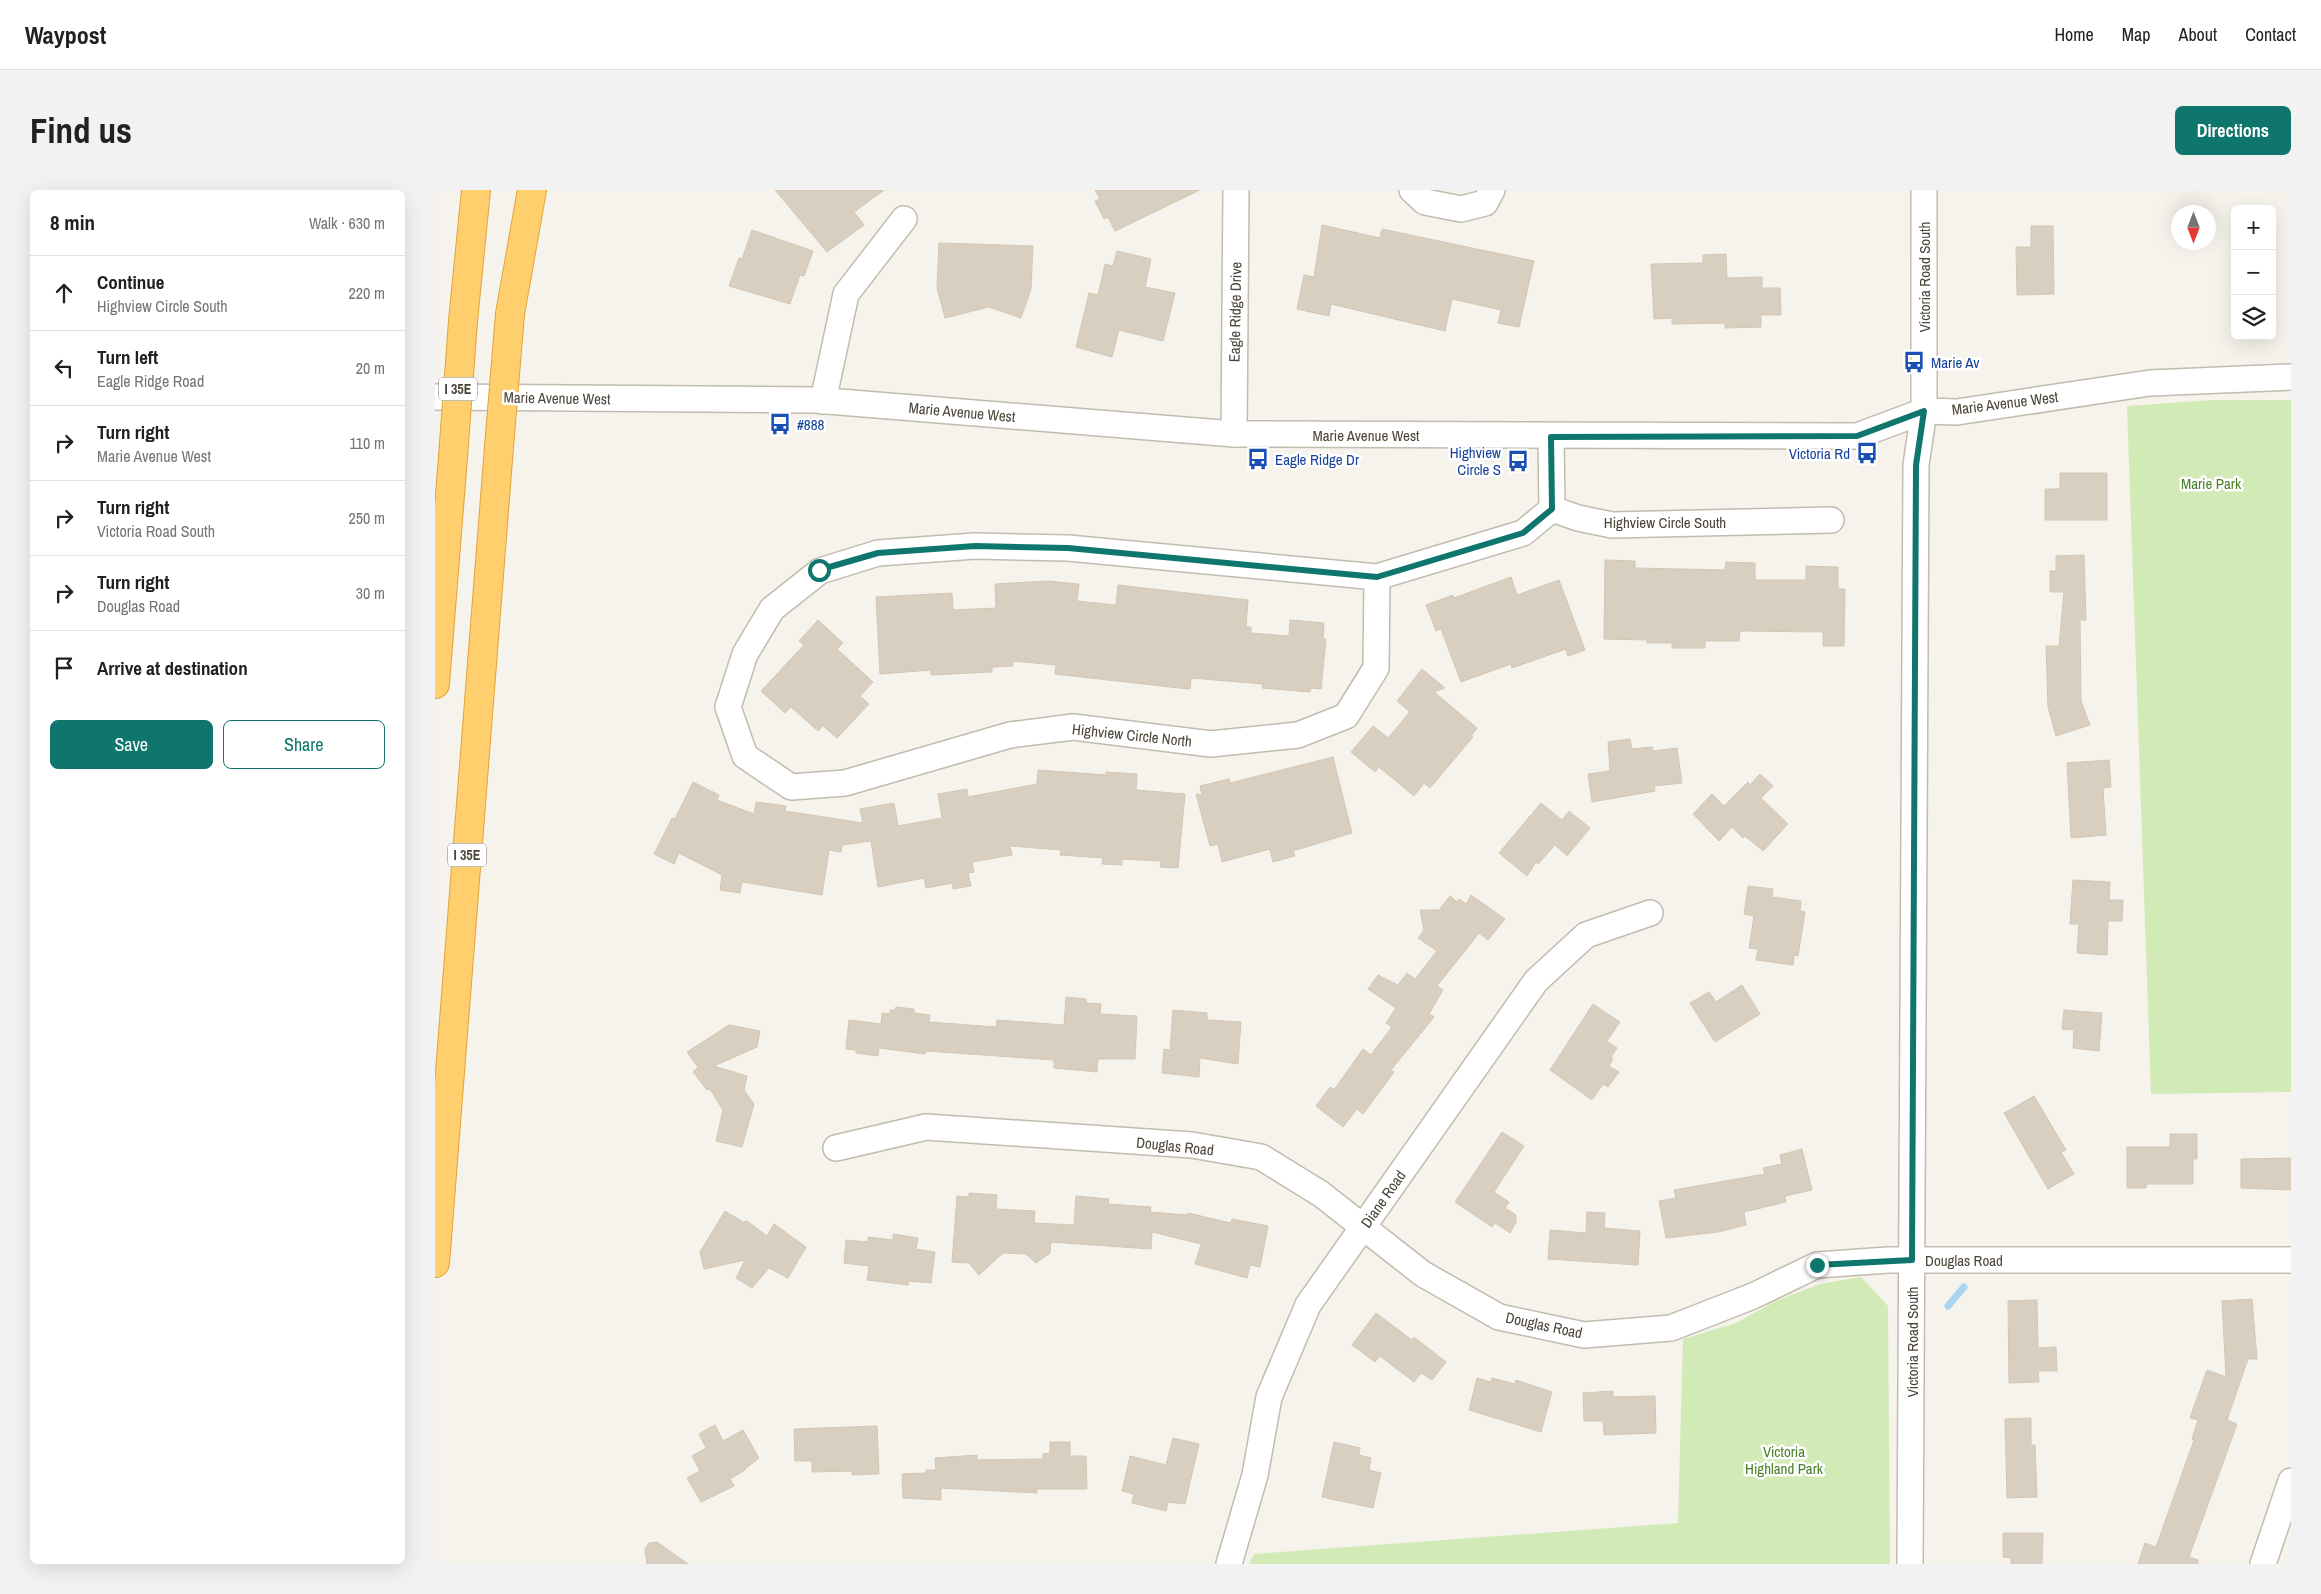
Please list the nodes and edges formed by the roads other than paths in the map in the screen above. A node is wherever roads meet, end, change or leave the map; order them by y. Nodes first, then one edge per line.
1 (476, 190) edge
2 (532, 190) edge
3 (1236, 190) edge
4 (1412, 190) edge
5 (1492, 190) edge
6 (1924, 190) edge
7 (904, 219) dead end
8 (2291, 377) edge
9 (435, 397) edge
10 (823, 401) junction
11 (1924, 411) junction
12 (1234, 434) junction
13 (1551, 437) junction
14 (1552, 509) junction
15 (1831, 520) dead end
16 (1377, 577) junction
17 (435, 684) edge
18 (1650, 913) dead end
19 (836, 1148) dead end
20 (1363, 1227) junction
21 (1912, 1260) junction
22 (2291, 1260) edge
23 (435, 1263) edge
24 (2291, 1481) edge
25 (1229, 1564) edge
26 (1910, 1564) edge
27 (2263, 1564) edge

1 - 17 highway, I 35E, bridge
2 - 23 highway, I 35E, bridge
3 - 12 street, Eagle Ridge Drive
4 - 5 street
6 - 11 street, Victoria Road South
7 - 10 street
8 - 11 street, Marie Avenue West
9 - 10 street, Marie Avenue West
10 - 12 street, Marie Avenue West
11 - 13 street, Marie Avenue West
11 - 21 street, Victoria Road South
12 - 13 street, Marie Avenue West
13 - 14 street
14 - 15 street, Highview Circle South
14 - 16 street
16 - 16 street, Highview Circle North
18 - 20 street, Diane Road
19 - 20 street, Douglas Road
20 - 21 street, Douglas Road
20 - 25 street, Diane Road
21 - 22 street, Douglas Road
21 - 26 street, Victoria Road South
24 - 27 street

